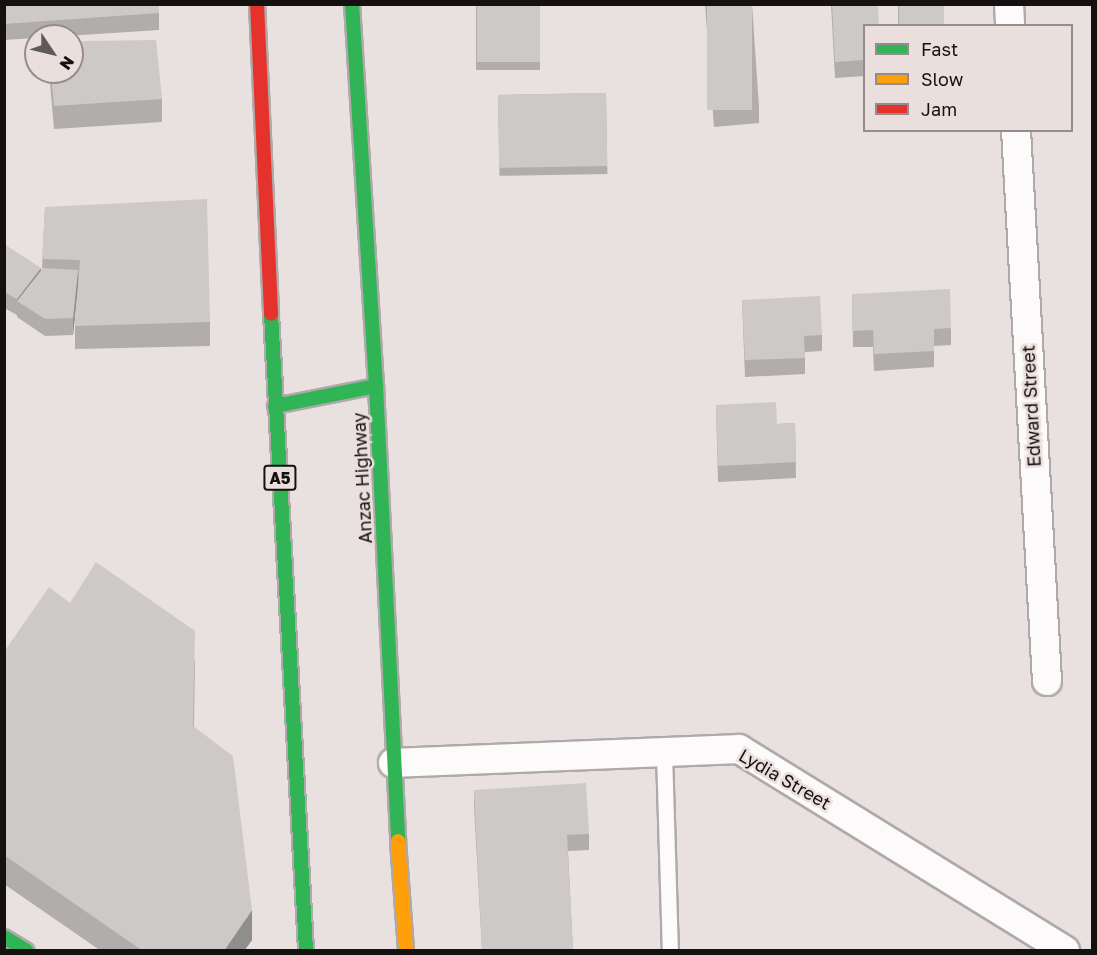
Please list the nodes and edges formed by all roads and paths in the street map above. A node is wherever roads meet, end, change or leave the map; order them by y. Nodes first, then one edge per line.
1 (257, 4) edge
2 (352, 4) edge
3 (1009, 4) edge
4 (1010, 24) edge
5 (1016, 132) edge
6 (376, 386) junction
7 (275, 406) junction
8 (1047, 681) dead end
9 (664, 752) junction
10 (393, 763) junction
11 (4, 937) edge
12 (26, 951) edge
13 (306, 951) edge
14 (406, 951) edge
15 (670, 951) edge
16 (1065, 951) edge

1 - 7 main road, A5
2 - 6 main road, Anzac Highway
3 - 4 street
5 - 8 street, Edward Street
6 - 7 main road
6 - 10 main road, Anzac Highway
7 - 13 main road, A5
9 - 10 street, Lydia Street
9 - 15 lane
9 - 16 street, Lydia Street
10 - 14 main road, Anzac Highway
11 - 12 main road

